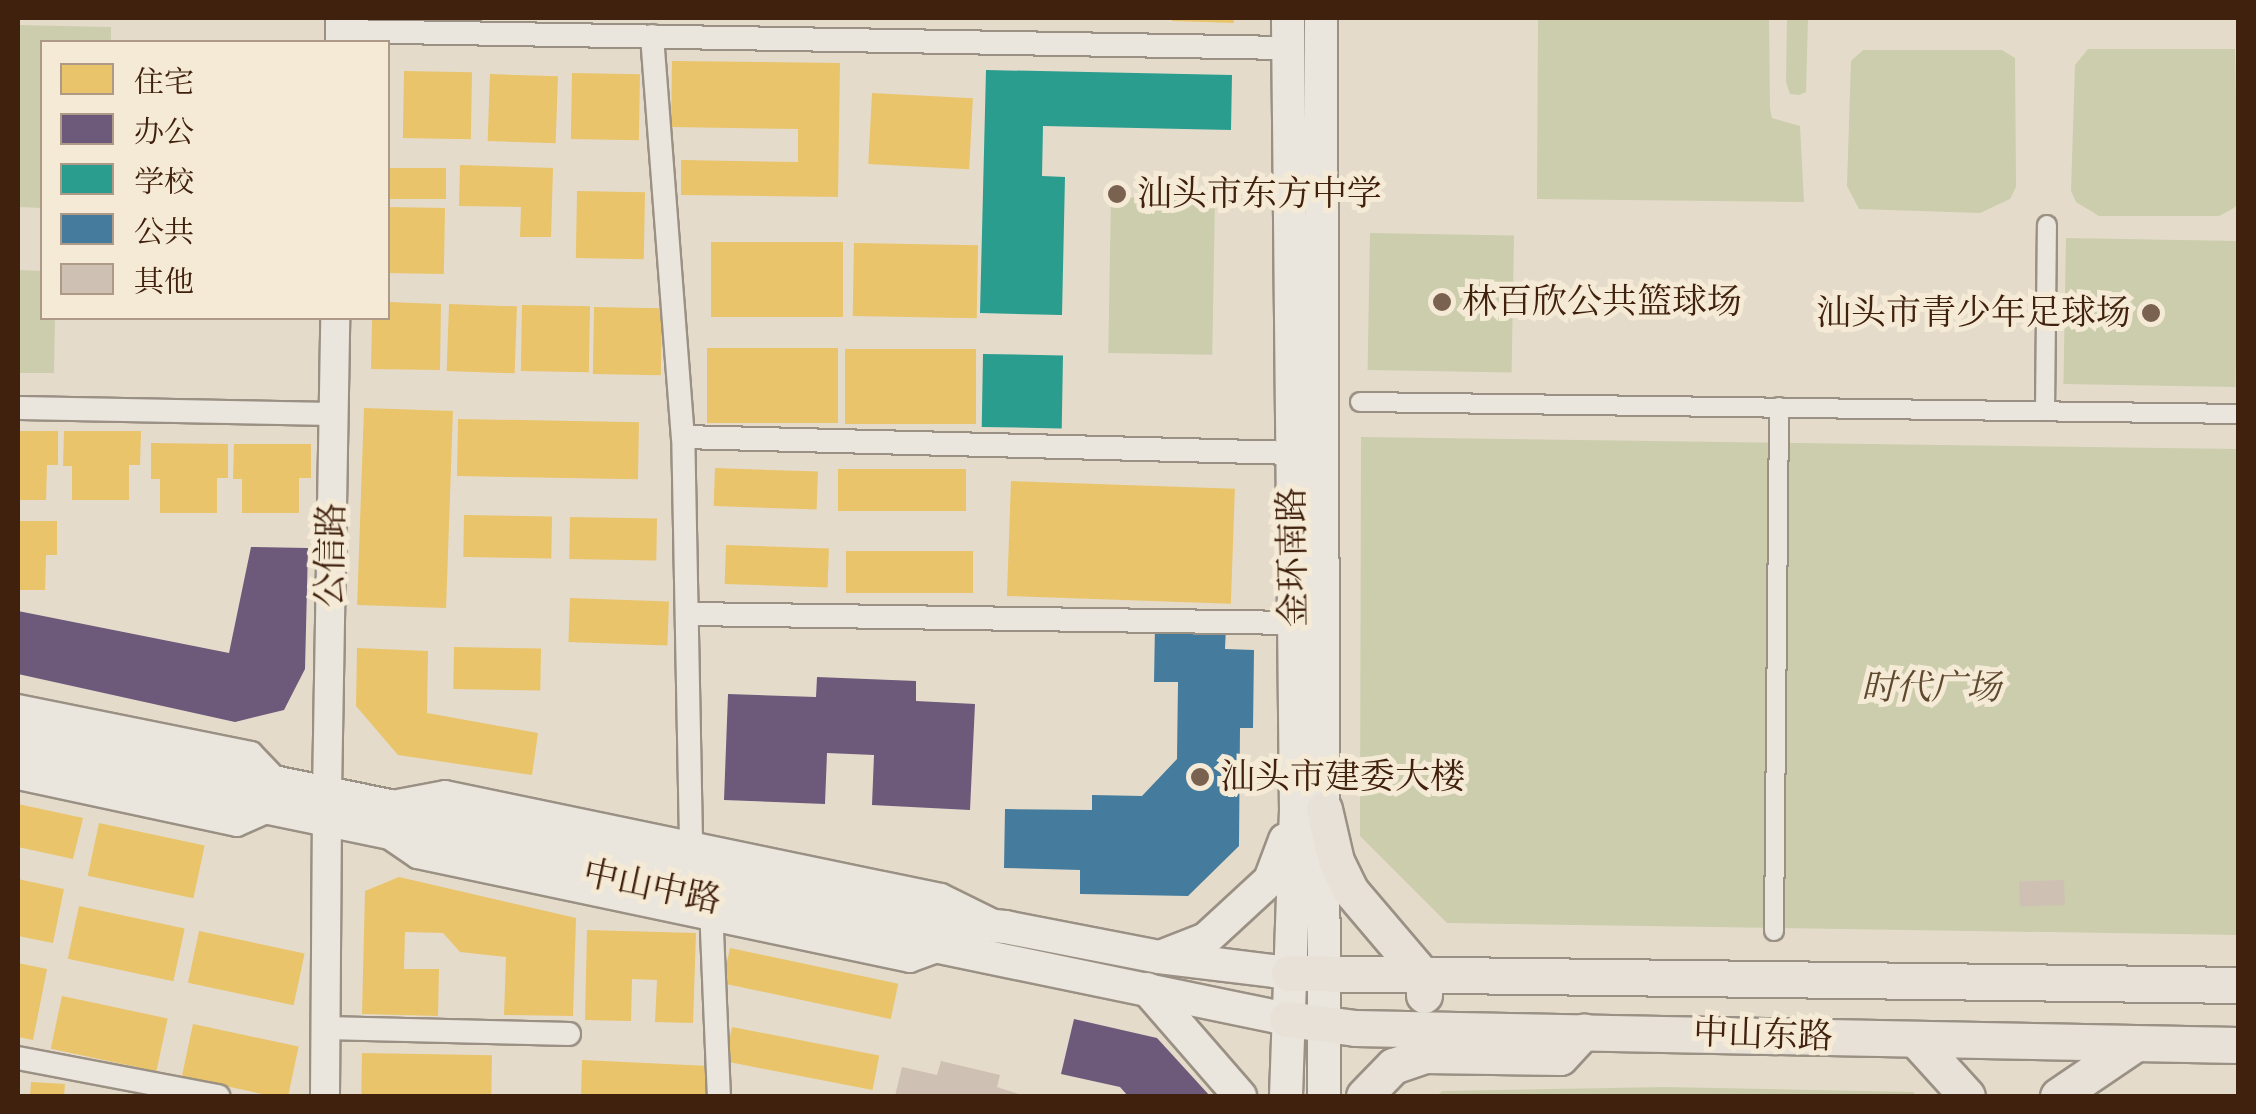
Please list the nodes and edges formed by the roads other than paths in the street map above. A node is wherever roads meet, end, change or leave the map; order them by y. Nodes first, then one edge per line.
1 (1321, 18) edge
2 (916, 28) edge
3 (340, 31) edge
4 (1288, 33) edge
5 (652, 36) junction
6 (2047, 224) dead end
7 (335, 320) edge
8 (1360, 402) dead end
9 (18, 408) edge
10 (1779, 408) junction
11 (2045, 411) junction
12 (334, 414) junction
13 (2238, 414) edge
14 (683, 437) junction
15 (1292, 453) junction
16 (688, 614) junction
17 (1294, 623) junction
18 (18, 706) edge
19 (18, 729) edge
20 (18, 756) edge
21 (96, 758) junction
22 (18, 778) edge
23 (276, 796) junction
24 (327, 806) junction
25 (1310, 810) junction
26 (381, 817) junction
27 (646, 832) junction
28 (691, 841) junction
29 (615, 850) junction
30 (857, 890) junction
31 (711, 909) junction
32 (1774, 931) dead end
33 (1159, 958) junction
34 (1306, 974) junction
35 (1424, 977) junction
36 (2238, 985) edge
37 (1147, 990) junction
38 (1287, 1019) junction
39 (1324, 1023) junction
40 (326, 1028) junction
41 (1424, 1028) junction
42 (1584, 1030) junction
43 (569, 1034) dead end
44 (1917, 1040) junction
45 (2136, 1044) junction
46 (2238, 1046) edge
47 (18, 1058) edge
48 (218, 1096) edge
49 (325, 1096) edge
50 (719, 1096) edge
51 (1240, 1096) edge
52 (1286, 1096) edge
53 (1324, 1096) edge
54 (1364, 1096) edge
55 (1967, 1096) edge
56 (2058, 1096) edge

1 - 25 main road, 金环南路
2 - 4 street
2 - 5 street
3 - 5 street
4 - 15 main road, 金环南路
5 - 14 street
6 - 11 street
7 - 12 street, 公信路
8 - 10 street
9 - 12 street
10 - 11 street
10 - 32 street
11 - 13 street
12 - 24 street, 公信路
14 - 15 street
14 - 16 street
15 - 17 main road, 金环南路
16 - 17 street
16 - 28 street
17 - 25 main road, 金环南路
18 - 21 street
19 - 21 main road, 中山中路
20 - 21 main road, 中山中路
21 - 22 street
21 - 23 main road, 中山中路
21 - 23 street
23 - 24 main road, 中山中路
24 - 26 main road, 中山中路
24 - 40 street, 公信路
25 - 33 main road
25 - 34 main road, 金环南路
25 - 35 main road
26 - 27 street
26 - 29 main road, 中山中路
26 - 31 main road, 中山中路
27 - 28 street
27 - 29 street
28 - 30 street
29 - 30 main road, 中山中路
30 - 33 main road, 中山中路
31 - 37 main road, 中山中路
31 - 50 street
33 - 34 main road, 中山中路
34 - 35 main road, 中山东路
34 - 38 main road, 金环南路
34 - 39 main road, 金环南路
35 - 36 main road, 中山东路
35 - 41 main road
37 - 38 main road, 中山中路
37 - 51 main road
38 - 39 main road, 中山东路
38 - 52 main road, 金环南路
39 - 41 main road, 中山东路
39 - 53 main road, 金环南路
40 - 43 street
40 - 49 street, 公信路
41 - 42 main road, 中山东路
42 - 44 main road, 中山东路
42 - 54 main road
44 - 45 main road, 中山东路
44 - 55 main road
45 - 46 main road, 中山东路
45 - 56 main road
47 - 48 street

